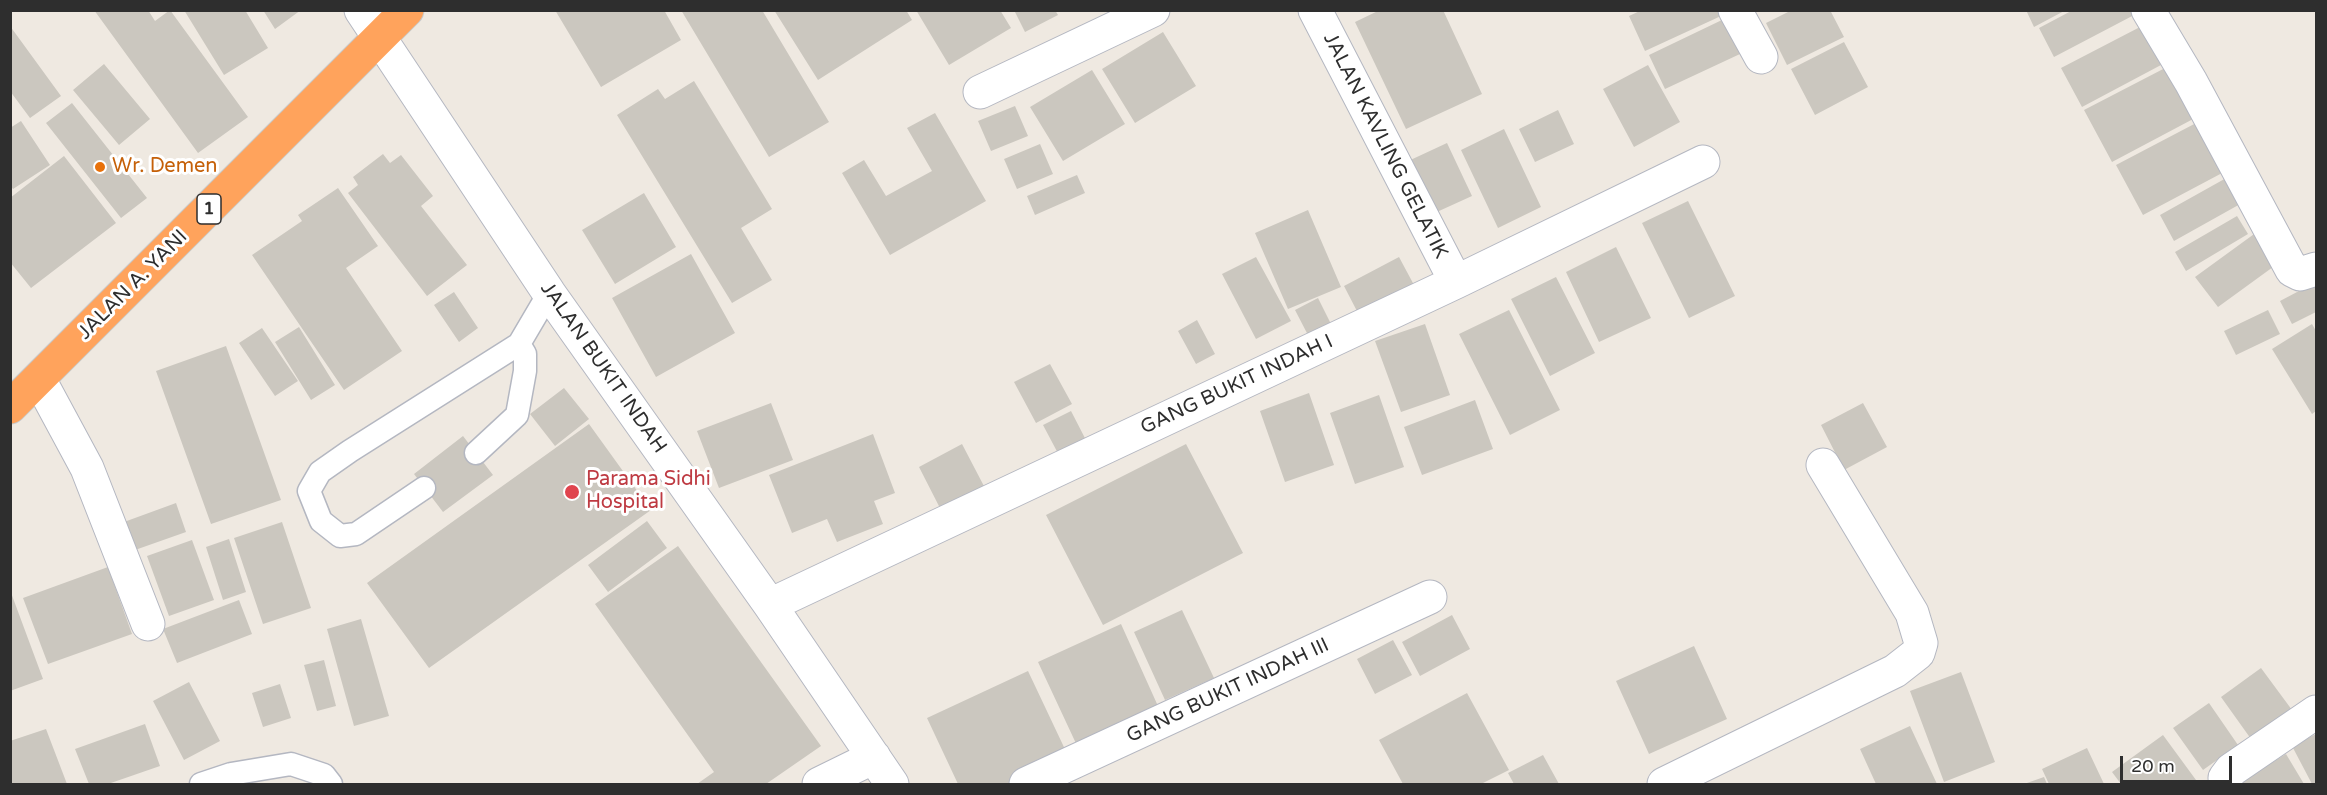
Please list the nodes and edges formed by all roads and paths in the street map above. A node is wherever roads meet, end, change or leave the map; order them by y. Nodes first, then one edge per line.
1 (361, 10) edge
2 (407, 10) edge
3 (1153, 10) edge
4 (1315, 10) edge
5 (1735, 10) edge
6 (2148, 10) edge
7 (379, 39) junction
8 (1761, 57) dead end
9 (980, 92) dead end
10 (1702, 162) dead end
11 (2316, 269) edge
12 (1456, 282) junction
13 (549, 293) junction
14 (519, 344) junction
15 (39, 379) junction
16 (10, 407) edge
17 (476, 453) dead end
18 (1822, 465) dead end
19 (424, 488) dead end
20 (1430, 597) dead end
21 (770, 604) junction
22 (148, 624) dead end
23 (2316, 712) edge
24 (874, 757) junction
25 (201, 784) edge
26 (331, 784) edge
27 (819, 784) edge
28 (892, 784) edge
29 (1026, 784) edge
30 (1664, 784) edge
31 (2226, 784) edge

1 - 7 street, JALAN BUKIT INDAH
2 - 7 highway, JALAN A. YANI / 1
3 - 9 street
4 - 12 street, JALAN KAVLING GELATIK
5 - 8 street
6 - 11 street
7 - 13 street, JALAN BUKIT INDAH
7 - 15 highway, JALAN A. YANI / 1
10 - 12 street, GANG BUKIT INDAH I
12 - 21 street, GANG BUKIT INDAH I
13 - 14 lane
13 - 21 street, JALAN BUKIT INDAH
14 - 17 lane
14 - 19 lane
15 - 16 highway, JALAN A. YANI / 1
15 - 22 street
18 - 30 street
20 - 29 street, GANG BUKIT INDAH III
21 - 24 street, JALAN BUKIT INDAH
23 - 31 street
24 - 27 street
24 - 28 street, JALAN BUKIT INDAH
25 - 26 lane

